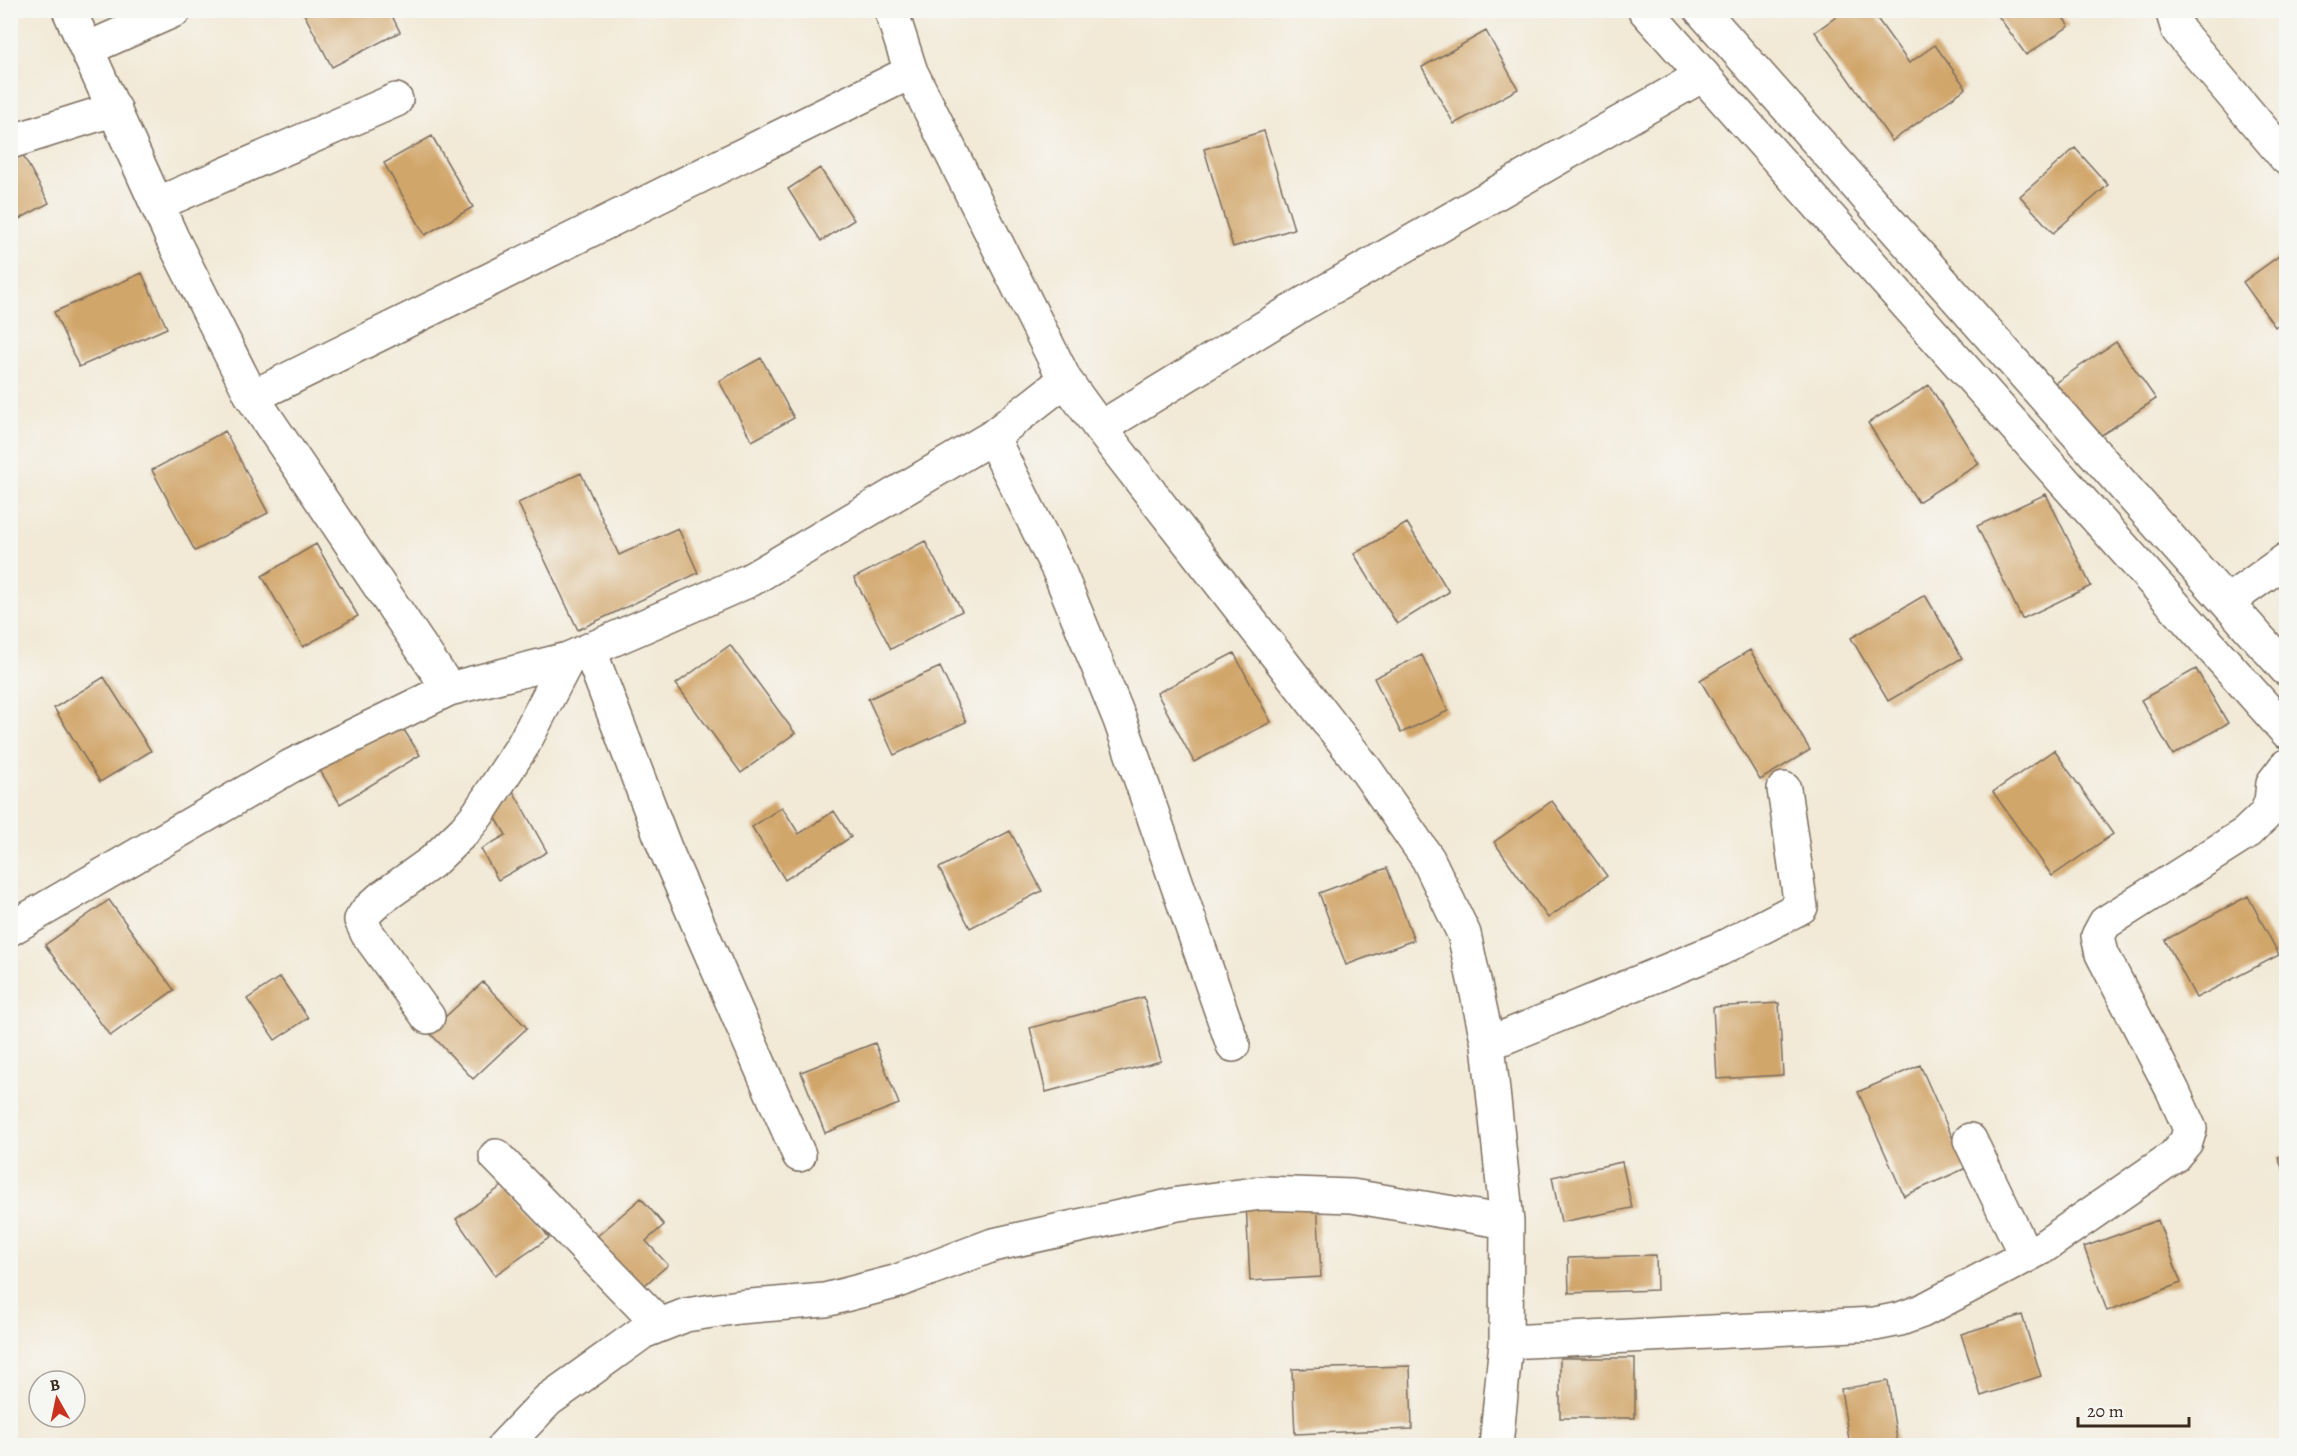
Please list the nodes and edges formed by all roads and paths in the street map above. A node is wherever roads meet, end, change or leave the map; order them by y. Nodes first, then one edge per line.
1 (69, 10) edge
2 (175, 10) edge
3 (891, 10) edge
4 (1646, 10) edge
5 (1701, 10) edge
6 (2172, 10) edge
7 (87, 49) junction
8 (911, 72) junction
9 (1703, 75) junction
10 (396, 100) dead end
11 (115, 109) junction
12 (10, 142) edge
13 (2286, 158) edge
14 (157, 204) junction
15 (1065, 380) junction
16 (252, 397) junction
17 (1100, 428) junction
18 (992, 437) junction
19 (2286, 560) edge
20 (2226, 602) junction
21 (579, 655) junction
22 (2286, 669) edge
23 (449, 689) junction
24 (2286, 731) edge
25 (2286, 766) edge
26 (1784, 789) dead end
27 (10, 929) edge
28 (428, 1017) dead end
29 (1488, 1044) junction
30 (1233, 1045) dead end
31 (1970, 1140) dead end
32 (799, 1155) dead end
33 (496, 1156) dead end
34 (1507, 1222) junction
35 (2026, 1256) junction
36 (660, 1325) junction
37 (1506, 1342) junction
38 (504, 1446) edge
39 (1496, 1446) edge

1 - 7 street
2 - 7 street
3 - 8 street
4 - 9 street
5 - 20 street
6 - 13 street
7 - 11 street
8 - 15 street
8 - 16 street
9 - 17 street
9 - 24 street
10 - 14 street
11 - 12 street
11 - 14 street
14 - 16 street
15 - 17 street
15 - 18 street
16 - 23 street
17 - 29 street
18 - 21 street
18 - 30 street
19 - 20 street
20 - 22 street
21 - 23 street
21 - 28 street
21 - 32 street
23 - 27 street
25 - 35 street
26 - 29 street
29 - 34 street
31 - 35 street
33 - 36 street
34 - 36 street
34 - 37 street
35 - 37 street
36 - 38 street
37 - 39 street

